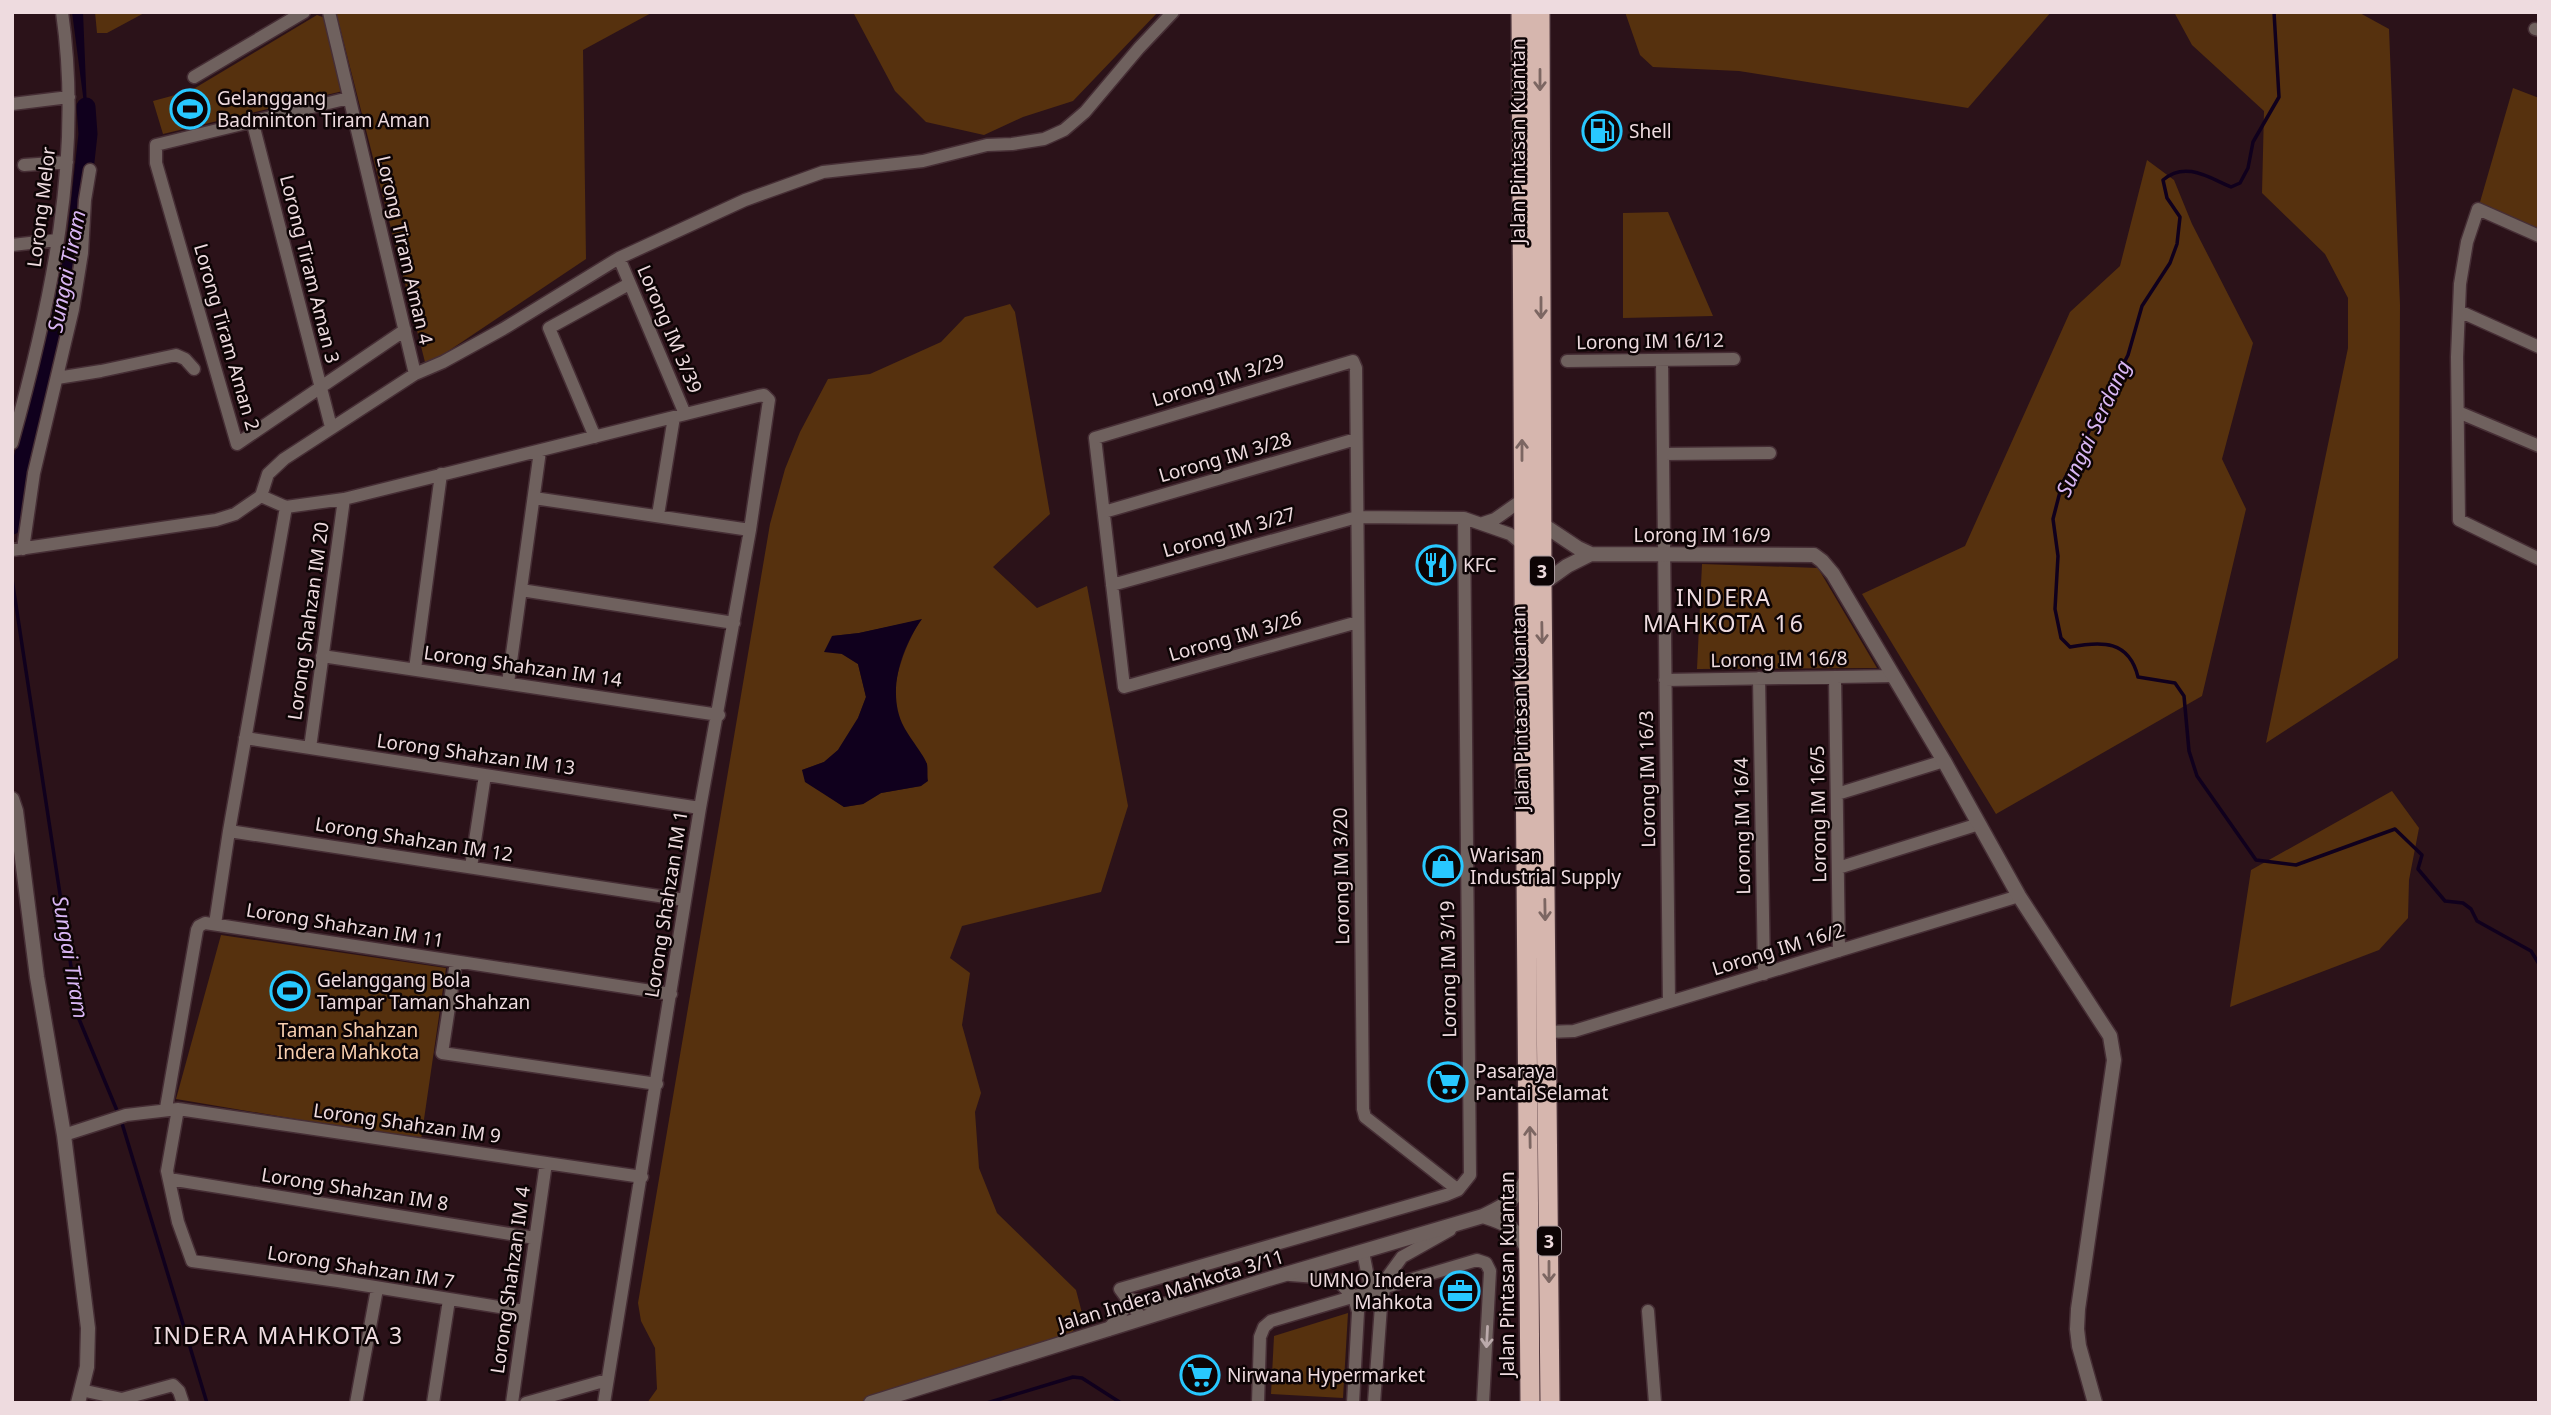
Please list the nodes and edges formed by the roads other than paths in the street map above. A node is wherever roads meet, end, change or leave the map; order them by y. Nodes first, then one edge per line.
1 (62, 12) edge
2 (304, 12) edge
3 (329, 12) edge
4 (1173, 12) edge
5 (1521, 12) edge
6 (1540, 12) edge
7 (194, 77) dead end
8 (69, 97) junction
9 (349, 98) junction
10 (12, 104) edge
11 (252, 120) junction
12 (67, 162) junction
13 (24, 165) dead end
14 (90, 170) dead end
15 (2539, 236) edge
16 (57, 240) junction
17 (12, 245) edge
18 (619, 258) junction
19 (629, 284) junction
20 (2459, 311) junction
21 (405, 330) junction
22 (2539, 347) edge
23 (1734, 359) dead end
24 (1567, 360) dead end
25 (1662, 360) junction
26 (1353, 361) joint
27 (194, 369) dead end
28 (415, 374) junction
29 (57, 378) junction
30 (321, 388) junction
31 (2458, 412) junction
32 (679, 415) junction
33 (331, 427) junction
34 (595, 437) junction
35 (1356, 439) junction
36 (12, 443) edge
37 (2539, 446) edge
38 (540, 451) junction
39 (1770, 453) dead end
40 (1662, 454) junction
41 (442, 474) junction
42 (261, 496) junction
43 (534, 498) junction
44 (344, 499) junction
45 (1522, 500) junction
46 (286, 507) junction
47 (1104, 512) junction
48 (657, 515) junction
49 (1357, 517) junction
50 (1464, 517) junction
51 (1483, 523) junction
52 (1542, 524) junction
53 (750, 530) junction
54 (1522, 544) junction
55 (17, 550) edge
56 (1591, 554) junction
57 (1663, 554) junction
58 (2539, 559) edge
59 (1542, 584) junction
60 (1112, 585) junction
61 (521, 590) junction
62 (1358, 622) junction
63 (734, 623) junction
64 (323, 656) junction
65 (415, 669) junction
66 (1894, 676) junction
67 (1835, 677) junction
68 (1759, 678) junction
69 (1665, 680) junction
70 (508, 683) junction
71 (719, 715) junction
72 (245, 738) junction
73 (310, 748) junction
74 (1944, 761) junction
75 (485, 775) junction
76 (1837, 794) junction
77 (14, 805) edge
78 (700, 808) junction
79 (1979, 824) junction
80 (229, 831) junction
81 (471, 867) junction
82 (1838, 868) junction
83 (2019, 897) junction
84 (685, 900) junction
85 (215, 924) junction
86 (1839, 951) junction
87 (456, 962) junction
88 (1764, 974) junction
89 (671, 994) junction
90 (1670, 1002) junction
91 (1547, 1032) junction
92 (656, 1084) junction
93 (172, 1109) junction
94 (64, 1135) junction
95 (546, 1163) junction
96 (1530, 1169) junction
97 (642, 1177) junction
98 (169, 1179) junction
99 (1458, 1190) junction
100 (1483, 1216) junction
101 (1459, 1224) junction
102 (535, 1238) junction
103 (1363, 1252) junction
104 (1530, 1254) junction
105 (1272, 1278) junction
106 (377, 1289) junction
107 (1377, 1290) junction
108 (1124, 1294) junction
109 (1354, 1297) junction
110 (449, 1300) junction
111 (1188, 1304) junction
112 (524, 1311) junction
113 (1647, 1311) dead end
114 (1142, 1319) junction
115 (1107, 1331) junction
116 (1549, 1352) junction
117 (607, 1380) junction
118 (80, 1396) edge
119 (122, 1401) edge
120 (183, 1403) edge
121 (356, 1403) edge
122 (433, 1403) edge
123 (512, 1403) edge
124 (526, 1403) edge
125 (604, 1403) edge
126 (871, 1403) edge
127 (1258, 1403) edge
128 (1353, 1403) edge
129 (1374, 1403) edge
130 (1483, 1403) edge
131 (1527, 1403) edge
132 (1550, 1403) edge
133 (1561, 1403) edge
134 (1655, 1403) edge
135 (2095, 1403) edge

1 - 8 street, Lorong Melor
2 - 7 street
3 - 9 street, Lorong Tiram Aman 4
4 - 18 street
45 -> 5 highway, Jalan Pintasan Kuantan / 3
6 -> 52 highway, Jalan Pintasan Kuantan / 3
8 - 10 street
8 - 12 street, Lorong Melor
9 - 11 street
9 - 21 street, Lorong Tiram Aman 4
11 - 30 street, Lorong Tiram Aman 3
11 - 30 street, Lorong Tiram Aman 2
12 - 13 street
12 - 16 street, Lorong Melor
14 - 29 street
15 - 20 street
16 - 17 street
16 - 36 street, Lorong Melor
18 - 19 street, Lorong IM 3/39
18 - 28 street
19 - 32 street, Lorong IM 3/39
19 - 34 street
20 - 22 street
20 - 31 street
21 - 28 street, Lorong Tiram Aman 4
21 - 30 street
23 - 25 street, Lorong IM 16/12
24 - 25 street, Lorong IM 16/12
25 - 40 street, Lorong IM 16/3
26 - 35 street, Lorong IM 3/20
26 - 47 street, Lorong IM 3/29
27 - 29 street
28 - 33 street
29 - 55 street
30 - 33 street, Lorong Tiram Aman 3
31 - 37 street
31 - 58 street
32 - 34 street
32 - 48 street
32 - 53 street, Lorong Shahzan IM 1
33 - 42 street
34 - 38 street
35 - 47 street, Lorong IM 3/28
35 - 49 street, Lorong IM 3/20
38 - 41 street
38 - 43 street
39 - 40 street
40 - 57 street, Lorong IM 16/3
41 - 44 street
41 - 65 street
42 - 46 street
42 - 55 street
43 - 48 street
43 - 61 street
44 - 46 street
44 - 64 street, Lorong Shahzan IM 20
45 - 51 street
45 - 54 highway, Jalan Pintasan Kuantan / 3
46 - 72 street
47 - 60 street
48 - 53 street
49 - 50 street, Lorong IM 3/27
49 - 60 street, Lorong IM 3/27
49 - 62 street, Lorong IM 3/20
50 - 51 street, Lorong IM 3/27
50 - 99 street, Lorong IM 3/19
51 - 54 street, Lorong IM 3/27
52 - 56 street, Lorong IM 16/9
52 - 59 highway, Jalan Pintasan Kuantan / 3
53 - 63 street, Lorong Shahzan IM 1
96 -> 54 highway, Jalan Pintasan Kuantan / 3
56 - 57 street, Lorong IM 16/9
56 - 59 street, Lorong IM 16/9
57 - 66 street, Lorong IM 16/9
57 - 69 street, Lorong IM 16/3
59 -> 91 highway, Jalan Pintasan Kuantan / 3
60 - 62 street, Lorong IM 3/26
61 - 63 street
61 - 70 street
62 - 99 street, Lorong IM 3/20
63 - 71 street, Lorong Shahzan IM 1
64 - 65 street, Lorong Shahzan IM 14
64 - 73 street, Lorong Shahzan IM 20
65 - 70 street, Lorong Shahzan IM 14
66 - 67 street, Lorong IM 16/8
66 - 74 street
67 - 68 street, Lorong IM 16/8
67 - 76 street, Lorong IM 16/5
68 - 69 street, Lorong IM 16/8
68 - 88 street, Lorong IM 16/4
69 - 90 street, Lorong IM 16/3
70 - 71 street, Lorong Shahzan IM 14
71 - 78 street, Lorong Shahzan IM 1
72 - 73 street, Lorong Shahzan IM 13
72 - 80 street
73 - 75 street, Lorong Shahzan IM 13
74 - 76 street
74 - 79 street
75 - 78 street, Lorong Shahzan IM 13
75 - 81 street
76 - 82 street, Lorong IM 16/5
77 - 94 street
78 - 84 street, Lorong Shahzan IM 1
79 - 82 street
79 - 83 street
80 - 81 street, Lorong Shahzan IM 12
80 - 85 street
81 - 84 street, Lorong Shahzan IM 12
82 - 86 street, Lorong IM 16/5
83 - 86 street, Lorong IM 16/2
83 - 135 street
84 - 89 street, Lorong Shahzan IM 1
85 - 87 street, Lorong Shahzan IM 11
85 - 93 street
86 - 88 street, Lorong IM 16/2
87 - 89 street, Lorong Shahzan IM 11
87 - 92 street
88 - 90 street, Lorong IM 16/2
89 - 92 street, Lorong Shahzan IM 1
90 - 91 street, Lorong IM 16/2
91 -> 116 highway, Jalan Pintasan Kuantan / 3
92 - 97 street, Lorong Shahzan IM 1
93 - 94 street, Lorong Shahzan IM 9
93 - 95 street, Lorong Shahzan IM 9
93 - 98 street
94 - 118 street
95 - 97 street, Lorong Shahzan IM 9
95 - 102 street, Lorong Shahzan IM 4
96 - 100 street, Jalan Indera Mahkota 3/11
96 - 104 highway, Jalan Pintasan Kuantan / 3
97 - 117 street, Lorong Shahzan IM 1
98 - 102 street, Lorong Shahzan IM 8
98 - 106 street, Lorong Shahzan IM 7
99 - 108 street
100 - 101 street, Jalan Indera Mahkota 3/11
100 - 104 street
101 - 103 street, Jalan Indera Mahkota 3/11
101 - 107 street
102 - 112 street, Lorong Shahzan IM 4
103 - 105 street, Jalan Indera Mahkota 3/11
103 - 107 street
104 - 131 highway, Jalan Pintasan Kuantan / 3
105 - 109 street
105 - 111 street, Jalan Indera Mahkota 3/11
106 - 110 street, Lorong Shahzan IM 7
106 - 121 street
107 - 109 street
107 - 129 street
107 -> 130 street
108 - 111 street
108 - 114 street
108 - 115 street
109 - 127 street
109 - 128 street
110 - 112 street, Lorong Shahzan IM 7
110 - 122 street
111 - 114 street, Jalan Indera Mahkota 3/11
112 - 123 street, Lorong Shahzan IM 4
113 - 134 street
114 - 115 street, Jalan Indera Mahkota 3/11
115 - 126 street, Jalan Indera Mahkota 3/11
116 - 132 highway, Jalan Pintasan Kuantan / 3
116 - 133 highway
117 - 124 street
117 - 125 street, Lorong Shahzan IM 1
118 - 119 street
119 - 120 street

